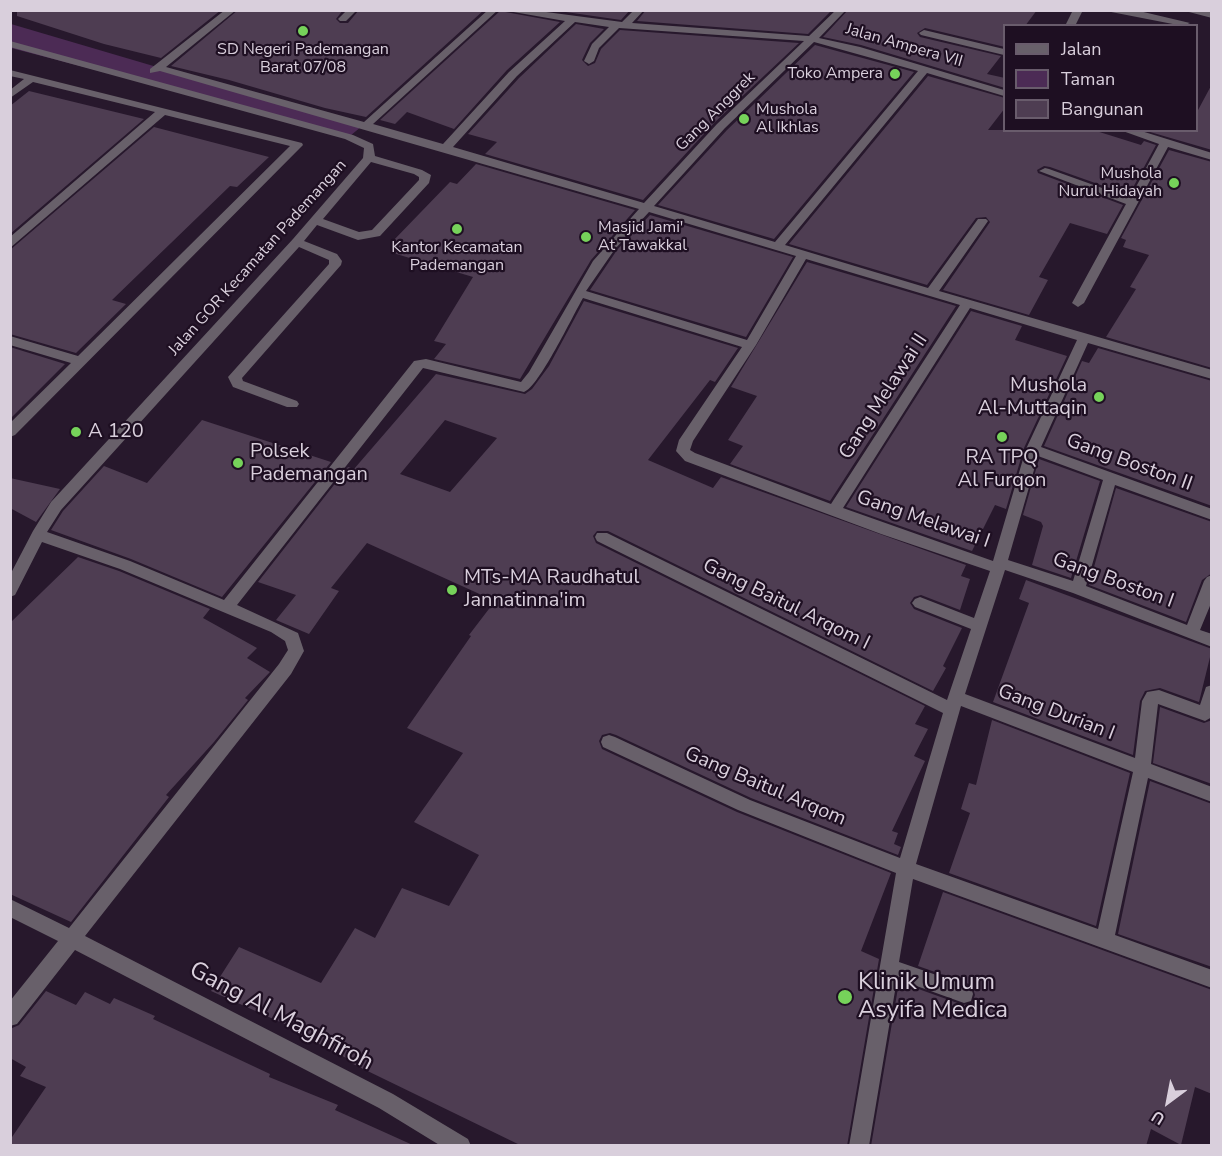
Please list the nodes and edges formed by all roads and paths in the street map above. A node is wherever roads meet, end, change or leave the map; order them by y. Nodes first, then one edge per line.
1 (232, 10) edge
2 (353, 10) edge
3 (494, 10) edge
4 (506, 10) edge
5 (640, 10) edge
6 (842, 10) edge
7 (1078, 10) edge
8 (1106, 10) edge
9 (1190, 10) edge
10 (523, 12) edge
11 (1212, 15) edge
12 (343, 19) dead end
13 (572, 20) junction
14 (1071, 24) edge
15 (1185, 24) edge
16 (620, 26) junction
17 (924, 33) dead end
18 (812, 39) junction
19 (10, 44) edge
20 (1003, 52) edge
21 (589, 61) dead end
22 (157, 69) junction
23 (925, 69) junction
24 (10, 73) edge
25 (32, 78) junction
26 (145, 79) junction
27 (1003, 92) edge
28 (10, 94) edge
29 (163, 111) junction
30 (365, 126) junction
31 (1133, 132) edge
32 (1165, 143) junction
33 (445, 149) junction
34 (1212, 157) edge
35 (369, 159) junction
36 (1045, 171) dead end
37 (1131, 202) junction
38 (644, 208) junction
39 (316, 221) junction
40 (982, 221) dead end
41 (297, 242) junction
42 (10, 244) edge
43 (778, 246) junction
44 (803, 254) junction
45 (579, 293) junction
46 (931, 294) junction
47 (1078, 303) dead end
48 (966, 304) junction
49 (1084, 338) junction
50 (10, 340) edge
51 (750, 345) junction
52 (79, 361) junction
53 (1212, 375) edge
54 (292, 404) dead end
55 (10, 432) edge
56 (1033, 449) junction
57 (1111, 476) junction
58 (834, 510) junction
59 (1212, 515) edge
60 (38, 535) junction
61 (602, 537) dead end
62 (999, 565) junction
63 (1212, 581) edge
64 (1078, 589) junction
65 (10, 591) edge
66 (920, 603) dead end
67 (226, 609) junction
68 (979, 626) junction
69 (1191, 633) junction
70 (1212, 641) edge
71 (1212, 692) edge
72 (954, 704) junction
73 (609, 742) dead end
74 (1142, 768) junction
75 (1212, 795) edge
76 (906, 868) junction
77 (10, 906) edge
78 (75, 939) junction
79 (1105, 939) junction
80 (889, 967) junction
81 (1212, 979) edge
82 (964, 994) dead end
83 (10, 1017) edge
84 (461, 1146) edge
85 (859, 1146) edge

1 - 22 street
2 - 12 street
3 - 30 street
4 - 10 street, Jalan Ampera VII
5 - 16 street
6 - 18 street, Gang Anggrek
7 - 14 street
8 - 15 street
9 - 11 street
9 - 15 street
10 - 13 street, Jalan Ampera VII
13 - 16 street, Jalan Ampera VII
13 - 33 street
16 - 18 street, Jalan Ampera VII
16 - 21 street
17 - 20 street
18 - 23 street, Jalan Ampera VII
18 - 38 street, Gang Anggrek
19 - 26 street, Jalan GOR Kecamatan Pademangan
22 - 26 street
22 - 30 street
23 - 27 street, Jalan Ampera VII
23 - 43 street
24 - 25 street
25 - 28 street
25 - 29 street
26 - 35 street, Jalan GOR Kecamatan Pademangan
29 - 42 street
29 - 52 street
30 - 33 street
31 - 32 street
32 - 34 street
32 - 37 street
33 - 38 street
35 - 39 street, Jalan GOR Kecamatan Pademangan
35 - 39 street
36 - 37 street
37 - 47 street
38 - 43 street
38 - 45 street, Gang Anggrek
39 - 41 street, Jalan GOR Kecamatan Pademangan
40 - 46 street
41 - 54 street
41 - 60 street, Jalan GOR Kecamatan Pademangan
43 - 44 street
44 - 46 street
44 - 51 street
45 - 51 street
45 - 67 street, Gang Anggrek
46 - 48 street
48 - 49 street
48 - 58 street, Gang Melawai II
49 - 53 street
49 - 56 street
50 - 52 street
51 - 58 street, Gang Melawai I
52 - 55 street
56 - 57 street, Gang Boston II
56 - 62 street
57 - 59 street, Gang Boston II
57 - 64 street
58 - 62 street, Gang Melawai I
60 - 65 street, Jalan GOR Kecamatan Pademangan
60 - 67 street
61 - 72 street, Gang Baitul Arqom I
62 - 64 street, Gang Boston I
62 - 68 street
63 - 69 street
64 - 69 street, Gang Boston I
66 - 68 street
67 - 78 street
68 - 72 street
69 - 70 street, Gang Boston I
71 - 74 street
72 - 74 street, Gang Durian I
72 - 76 street
73 - 76 street, Gang Baitul Arqom
74 - 75 street, Gang Durian I
74 - 79 street
76 - 79 street, Gang Baitul Arqom
76 - 80 street
77 - 78 street, Gang Al Maghfiroh
78 - 83 street
78 - 84 street, Gang Al Maghfiroh
79 - 81 street, Gang Baitul Arqom
80 - 82 street
80 - 85 street

